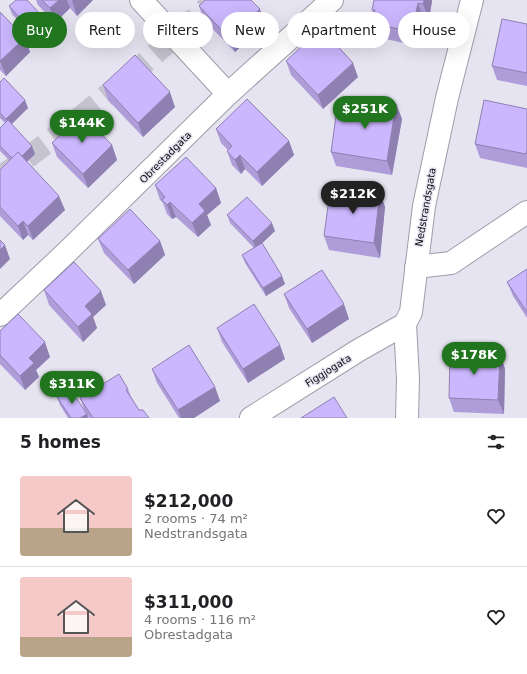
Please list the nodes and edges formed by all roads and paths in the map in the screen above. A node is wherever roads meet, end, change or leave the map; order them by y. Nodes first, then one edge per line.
1 (141, 0) edge
2 (332, 0) edge
3 (472, 0) edge
4 (228, 94) junction
5 (527, 212) edge
6 (416, 267) junction
7 (0, 315) edge
8 (405, 324) junction
9 (251, 418) edge
10 (407, 418) edge

1 - 4 street
2 - 4 street, Obrestadgata
3 - 6 street, Nedstrandsgata
4 - 7 street, Obrestadgata
5 - 6 street
6 - 8 street, Nedstrandsgata
8 - 9 street, Figgjogata
8 - 10 street, Nedstrandsgata

